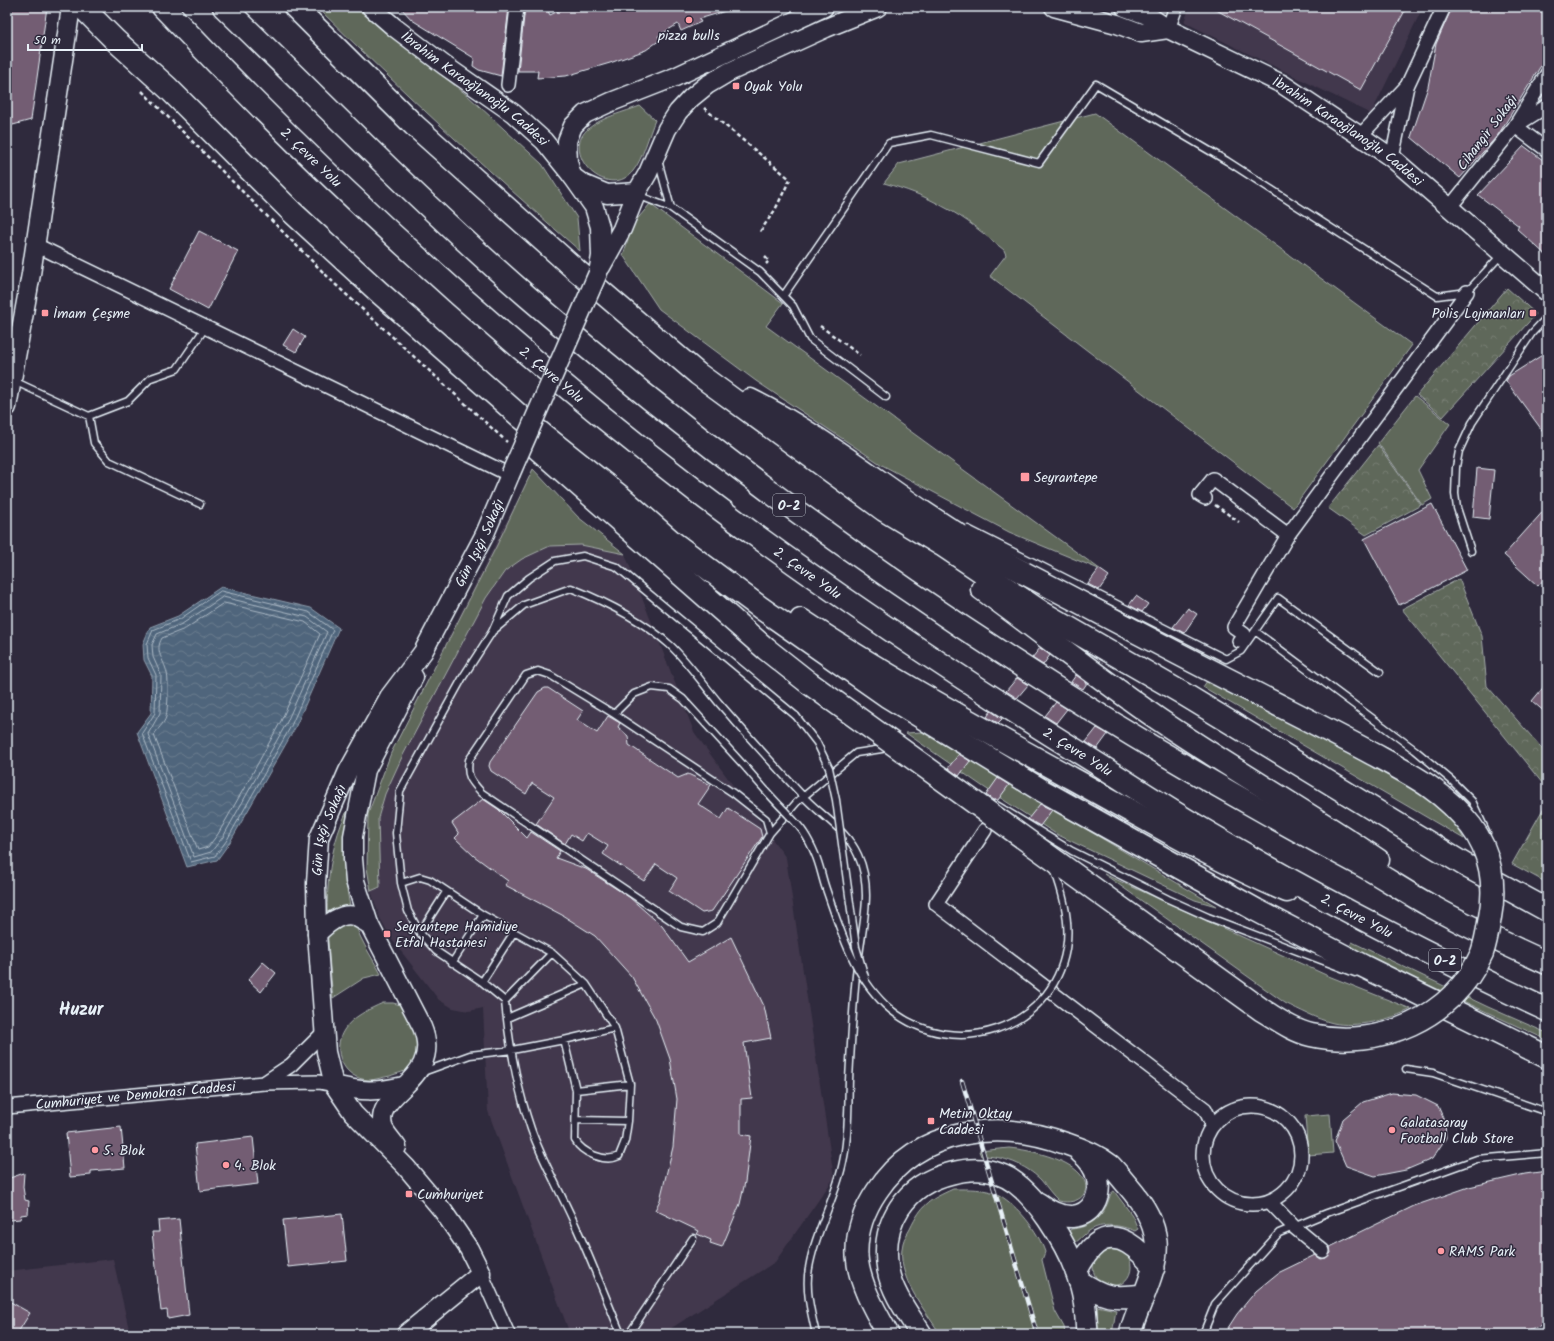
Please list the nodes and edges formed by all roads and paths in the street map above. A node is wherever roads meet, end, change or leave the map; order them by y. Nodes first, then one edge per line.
1 (71, 7) edge
2 (82, 7) edge
3 (101, 7) edge
4 (163, 7) edge
5 (224, 7) edge
6 (295, 7) edge
7 (371, 7) edge
8 (516, 7) edge
9 (824, 7) edge
10 (878, 7) edge
11 (1054, 7) edge
12 (1125, 7) edge
13 (1176, 7) edge
14 (1444, 7) edge
15 (1168, 29) junction
16 (1547, 74) edge
17 (508, 85) dead end
18 (1407, 86) junction
19 (168, 88) junction
20 (691, 98) junction
21 (1547, 106) edge
22 (1515, 126) junction
23 (1360, 136) junction
24 (1547, 150) edge
25 (655, 154) junction
26 (1392, 158) junction
27 (572, 176) junction
28 (637, 192) junction
29 (1450, 207) junction
30 (672, 208) junction
31 (759, 233) dead end
32 (36, 245) junction
33 (1503, 253) junction
34 (598, 273) junction
35 (1547, 291) edge
36 (1467, 292) junction
37 (784, 295) junction
38 (1547, 317) edge
39 (820, 326) dead end
40 (206, 328) junction
41 (860, 355) dead end
42 (698, 374) junction
43 (10, 379) edge
44 (486, 387) junction
45 (886, 397) dead end
46 (7, 407) edge
47 (89, 416) junction
48 (510, 475) junction
49 (621, 497) junction
50 (1205, 498) joint
51 (200, 504) dead end
52 (884, 510) junction
53 (922, 511) junction
54 (948, 521) dead end
55 (1239, 522) dead end
56 (962, 526) dead end
57 (1288, 535) junction
58 (1470, 551) dead end
59 (1255, 631) junction
60 (492, 632) junction
61 (1239, 641) dead end
62 (423, 652) junction
63 (1380, 672) dead end
64 (614, 714) junction
65 (953, 778) dead end
66 (804, 797) junction
67 (986, 799) dead end
68 (985, 830) dead end
69 (770, 833) junction
70 (1485, 850) junction
71 (1050, 858) junction
72 (401, 883) junction
73 (446, 892) junction
74 (1428, 904) junction
75 (1344, 908) junction
76 (1547, 910) edge
77 (483, 915) junction
78 (368, 924) junction
79 (514, 932) junction
80 (420, 933) junction
81 (317, 934) junction
82 (552, 953) junction
83 (452, 963) junction
84 (1547, 963) edge
85 (1362, 976) dead end
86 (1370, 978) dead end
87 (482, 982) junction
88 (586, 984) junction
89 (867, 984) junction
90 (1406, 987) junction
91 (505, 1001) junction
92 (1547, 1010) edge
93 (507, 1018) junction
94 (615, 1028) junction
95 (325, 1031) junction
96 (564, 1040) junction
97 (512, 1050) junction
98 (1547, 1057) edge
99 (1406, 1069) dead end
100 (411, 1080) junction
101 (264, 1083) junction
102 (630, 1084) junction
103 (334, 1085) junction
104 (576, 1090) junction
105 (7, 1107) edge
106 (1547, 1112) edge
107 (576, 1120) junction
108 (628, 1121) junction
109 (1212, 1124) junction
110 (1072, 1146) junction
111 (1547, 1153) edge
112 (406, 1167) junction
113 (1032, 1199) junction
114 (1270, 1202) junction
115 (1294, 1227) junction
116 (692, 1238) dead end
117 (1323, 1250) dead end
118 (1154, 1268) junction
119 (481, 1272) junction
120 (1078, 1276) junction
121 (1143, 1295) junction
122 (406, 1334) edge
123 (508, 1334) edge
124 (621, 1334) edge
125 (629, 1334) edge
126 (816, 1334) edge
127 (888, 1334) edge
128 (921, 1334) edge
129 (1088, 1334) edge
130 (1130, 1334) edge
131 (1203, 1334) edge

1 - 32 street
2 - 19 highway
3 - 19 highway
4 - 75 highway, 2. Çevre Yolu / O-2
5 - 74 highway, O-2
6 - 42 highway
7 - 27 street, İbrahim Karaoğlanoğlu Caddesi
8 - 17 street
9 - 27 street
10 - 20 street
11 - 15 street
12 - 15 street, İbrahim Karaoğlanoğlu Caddesi
13 - 15 street
14 - 18 street
15 - 23 street, İbrahim Karaoğlanoğlu Caddesi
16 - 22 street, Cihangir Sokağı
18 - 23 street
18 - 26 street
19 - 44 highway
20 - 25 street
20 - 31 path
21 - 22 street
22 - 24 street
22 - 29 street, Cihangir Sokağı
23 - 26 street, İbrahim Karaoğlanoğlu Caddesi
25 - 28 street
25 - 30 lane
26 - 29 street, İbrahim Karaoğlanoğlu Caddesi
27 - 28 street
27 - 34 street
28 - 30 lane
28 - 34 street
29 - 33 street, İbrahim Karaoğlanoğlu Caddesi
30 - 37 lane
32 - 40 street
32 - 43 street
33 - 35 street, İbrahim Karaoğlanoğlu Caddesi
33 - 36 lane
34 - 48 street, Gün Işığı Sokağı, bridge
36 - 37 lane
36 - 57 street
37 - 45 lane
38 - 58 lane
39 - 41 path
40 - 47 lane
40 - 48 street
42 - 52 highway
42 - 53 highway
43 - 46 street
43 - 47 lane
44 - 49 highway
44 - 71 highway, bridge
47 - 51 lane
48 - 62 street, Gün Işığı Sokağı
49 - 75 highway
49 - 90 highway
50 - 55 path
50 - 57 street
52 - 74 highway
52 - 76 highway
53 - 54 lane
53 - 70 highway, bridge
56 - 59 lane
57 - 61 street
59 - 63 lane
59 - 70 lane
60 - 66 lane
60 - 72 lane
60 - 89 lane, bridge
62 - 78 street, Gün Işığı Sokağı
62 - 81 street, Gün Işığı Sokağı
64 - 69 lane
64 - 69 lane
64 - 89 lane, bridge
65 - 66 lane
66 - 69 lane
66 - 126 lane
67 - 85 lane
68 - 109 street
70 - 71 highway, bridge
71 - 89 lane, bridge
72 - 73 lane
72 - 80 lane
73 - 77 lane
73 - 80 lane
74 - 84 highway, O-2
75 - 92 highway, 2. Çevre Yolu / O-2
77 - 79 lane
77 - 83 lane
78 - 81 street
78 - 100 street
79 - 82 lane
79 - 87 lane
80 - 83 lane
81 - 95 street, Gün Işığı Sokağı
82 - 88 lane
82 - 91 lane
83 - 87 lane
86 - 90 lane
87 - 91 lane
88 - 93 lane
88 - 94 lane
90 - 98 highway
91 - 93 lane
93 - 97 lane
94 - 96 lane
94 - 102 lane
95 - 101 street, Cumhuriyet ve Demokrasi Caddesi
95 - 103 street, Gün Işığı Sokağı
96 - 97 lane
96 - 104 lane
97 - 100 lane
97 - 124 lane
99 - 106 lane
100 - 103 street
100 - 112 street
101 - 103 street, Cumhuriyet ve Demokrasi Caddesi
101 - 105 street, Cumhuriyet ve Demokrasi Caddesi
102 - 104 lane
102 - 108 lane
103 - 112 street
104 - 107 lane
107 - 108 lane
107 - 108 lane
109 - 114 street
109 - 114 street
110 - 113 main road
110 - 118 main road
110 - 127 main road
111 - 115 lane
112 - 119 street
113 - 120 main road
113 - 128 main road
114 - 115 street
115 - 117 street
115 - 131 lane
116 - 125 lane
118 - 120 main road
118 - 121 main road
119 - 122 street
119 - 123 street
120 - 121 main road
120 - 129 main road
121 - 130 main road

